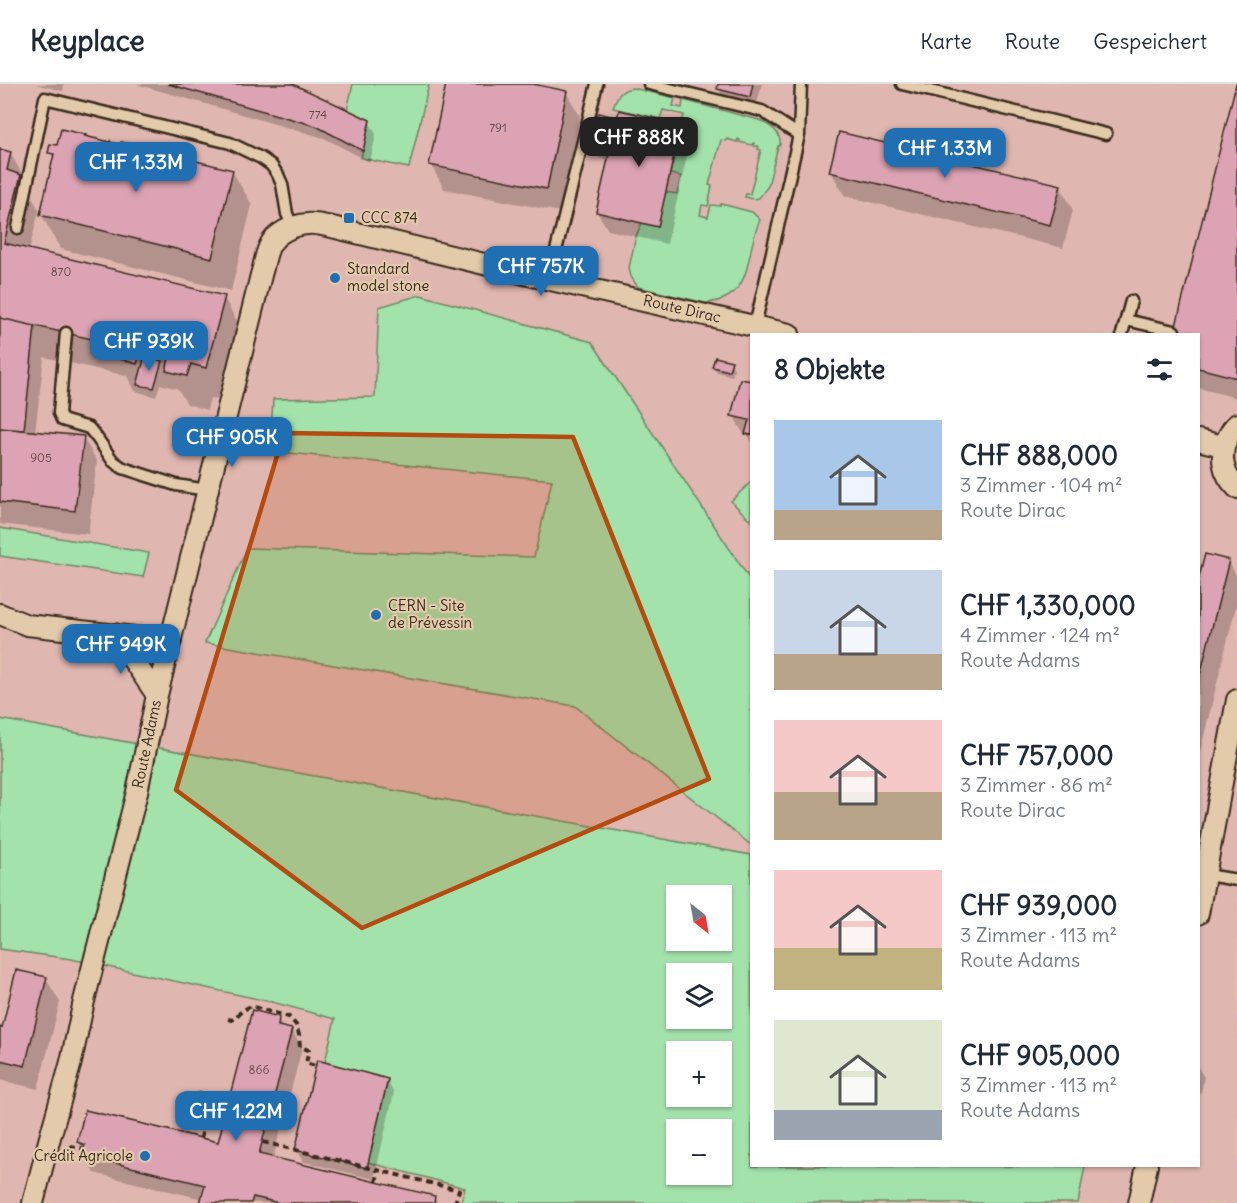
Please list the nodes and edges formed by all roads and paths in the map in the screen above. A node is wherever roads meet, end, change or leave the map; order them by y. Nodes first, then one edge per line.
1 (597, 84) edge
2 (649, 84) edge
3 (801, 84) edge
4 (902, 84) edge
5 (1106, 134) dead end
6 (799, 135) junction
7 (293, 227) junction
8 (18, 228) dead end
9 (549, 279) junction
10 (1131, 301) dead end
11 (1126, 320) junction
12 (755, 326) junction
13 (1174, 331) dead end
14 (66, 333) dead end
15 (785, 333) edge
16 (1122, 333) edge
17 (1237, 424) edge
18 (1200, 440) edge
19 (1223, 446) junction
20 (1237, 488) edge
21 (207, 490) junction
22 (0, 614) edge
23 (27, 625) junction
24 (0, 631) edge
25 (115, 634) junction
26 (171, 641) junction
27 (157, 695) junction
28 (1237, 700) edge
29 (1207, 875) junction
30 (1237, 880) edge
31 (1200, 905) edge
32 (228, 1019) dead end
33 (315, 1066) dead end
34 (199, 1092) dead end
35 (201, 1138) dead end
36 (262, 1142) dead end
37 (1147, 1167) edge
38 (379, 1170) junction
39 (376, 1182) dead end
40 (33, 1203) edge
41 (455, 1203) edge
42 (1139, 1203) edge

1 - 9 lane
2 - 6 lane
3 - 6 lane
4 - 5 lane
6 - 12 lane
7 - 8 lane
7 - 9 street, Route Dirac
7 - 21 street, Route Adams
9 - 12 street, Route Dirac
10 - 11 lane
11 - 13 lane
11 - 16 lane
12 - 15 street, Route Dirac
14 - 21 lane
17 - 19 street
18 - 19 street
19 - 20 street
21 - 26 street, Route Adams
22 - 23 street
23 - 24 street
23 - 25 street
25 - 26 street
25 - 27 street
26 - 27 street, Route Adams
27 - 40 street, Route Adams
28 - 29 street
29 - 30 lane
29 - 31 street
32 - 33 path
34 - 35 path
36 - 38 path
37 - 42 street
38 - 39 path
38 - 41 path

